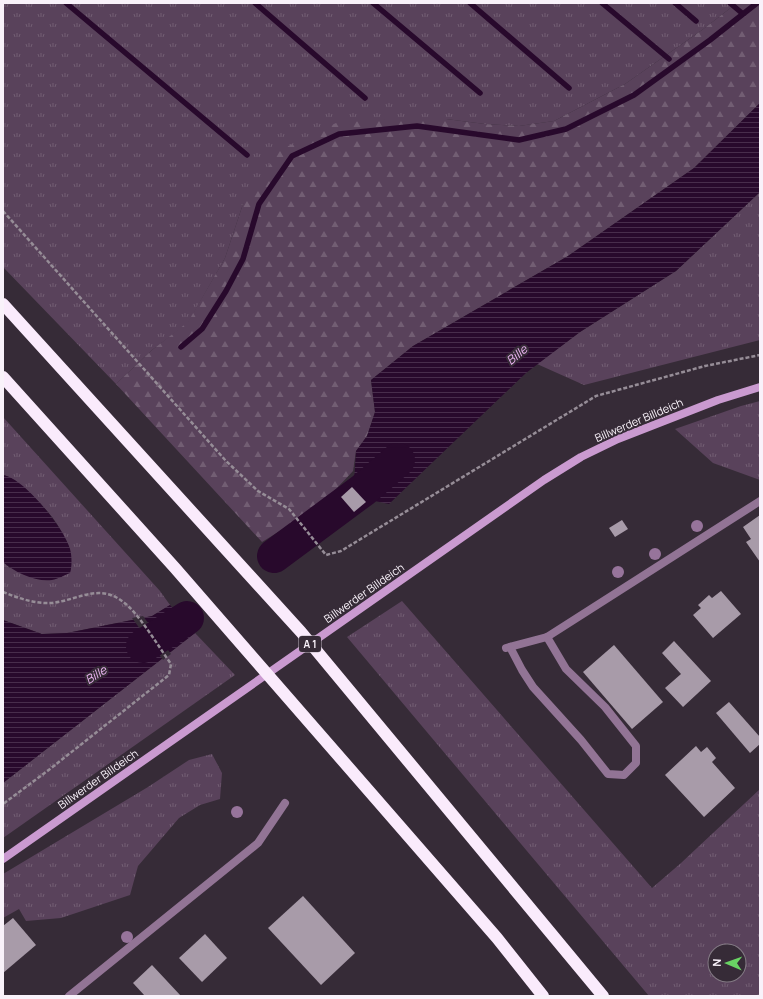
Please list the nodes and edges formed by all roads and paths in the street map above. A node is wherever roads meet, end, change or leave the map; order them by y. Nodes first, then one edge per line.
1 (3, 211) edge
2 (3, 304) edge
3 (760, 355) edge
4 (3, 377) edge
5 (760, 387) edge
6 (760, 500) edge
7 (3, 592) edge
8 (547, 637) junction
9 (3, 804) edge
10 (285, 804) dead end
11 (3, 859) edge
12 (69, 996) edge
13 (543, 996) edge
14 (603, 996) edge

1 - 3 path
2 - 14 highway, A 1
4 - 13 highway
5 - 11 street, Billwerder Billdeich
6 - 8 street
7 - 9 path
8 - 8 street
10 - 12 street

